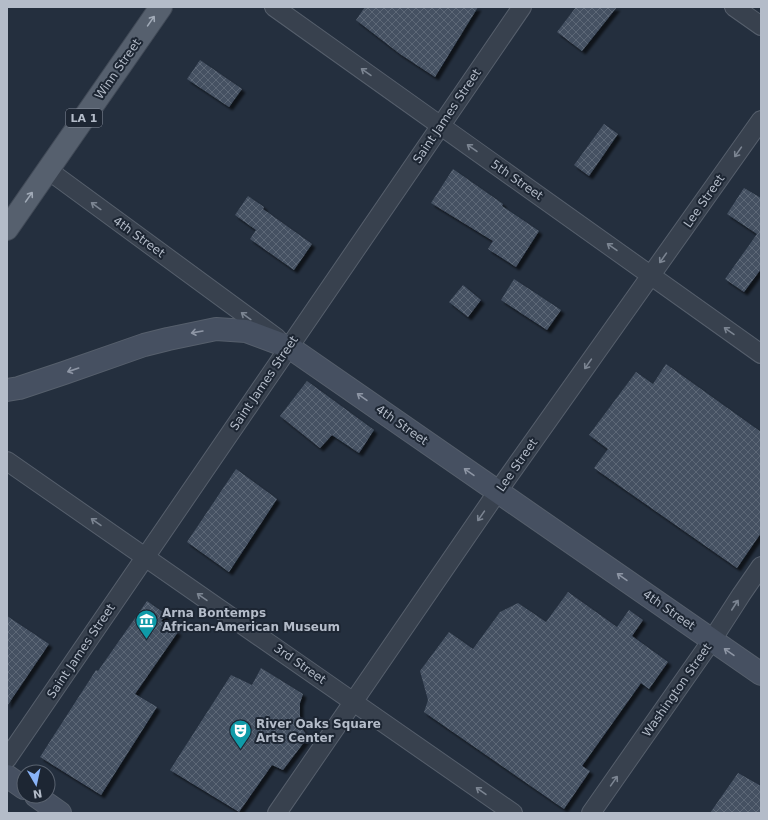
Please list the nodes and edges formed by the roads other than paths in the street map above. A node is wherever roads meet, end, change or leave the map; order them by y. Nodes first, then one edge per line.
1 (160, 7) edge
2 (274, 7) edge
3 (522, 7) edge
4 (734, 7) edge
5 (761, 26) edge
6 (761, 120) edge
7 (441, 126) junction
8 (48, 170) junction
9 (7, 229) edge
10 (651, 275) junction
11 (289, 347) junction
12 (761, 354) edge
13 (7, 390) edge
14 (7, 461) edge
15 (498, 491) junction
16 (145, 557) junction
17 (761, 566) edge
18 (712, 640) junction
19 (761, 674) edge
20 (353, 702) junction
21 (7, 759) edge
22 (7, 776) edge
23 (16, 782) edge
24 (47, 804) edge
25 (60, 813) edge
26 (276, 813) edge
27 (513, 813) edge
28 (591, 813) edge

8 -> 1 main road, Winn Street / LA 1
7 -> 2 street, 5th Street
3 - 7 street, Saint James Street
4 - 5 street
6 -> 10 street, Lee Street
10 -> 7 street, 5th Street
7 - 11 street, Saint James Street
9 -> 8 main road, Winn Street / LA 1
11 -> 8 street, 4th Street
12 -> 10 street, 5th Street
10 -> 15 street, Lee Street
11 -> 13 main road
15 -> 11 main road, 4th Street
11 - 16 street, Saint James Street
16 -> 14 street, 3rd Street
18 -> 15 main road, 4th Street
15 -> 20 street, Lee Street
20 -> 16 street, 3rd Street
16 - 21 street, Saint James Street
18 -> 17 street, Washington Street
19 -> 18 main road, 4th Street
28 -> 18 street, Washington Street
20 - 26 street, Lee Street
27 -> 20 street, 3rd Street
22 - 23 main road
24 - 25 main road

